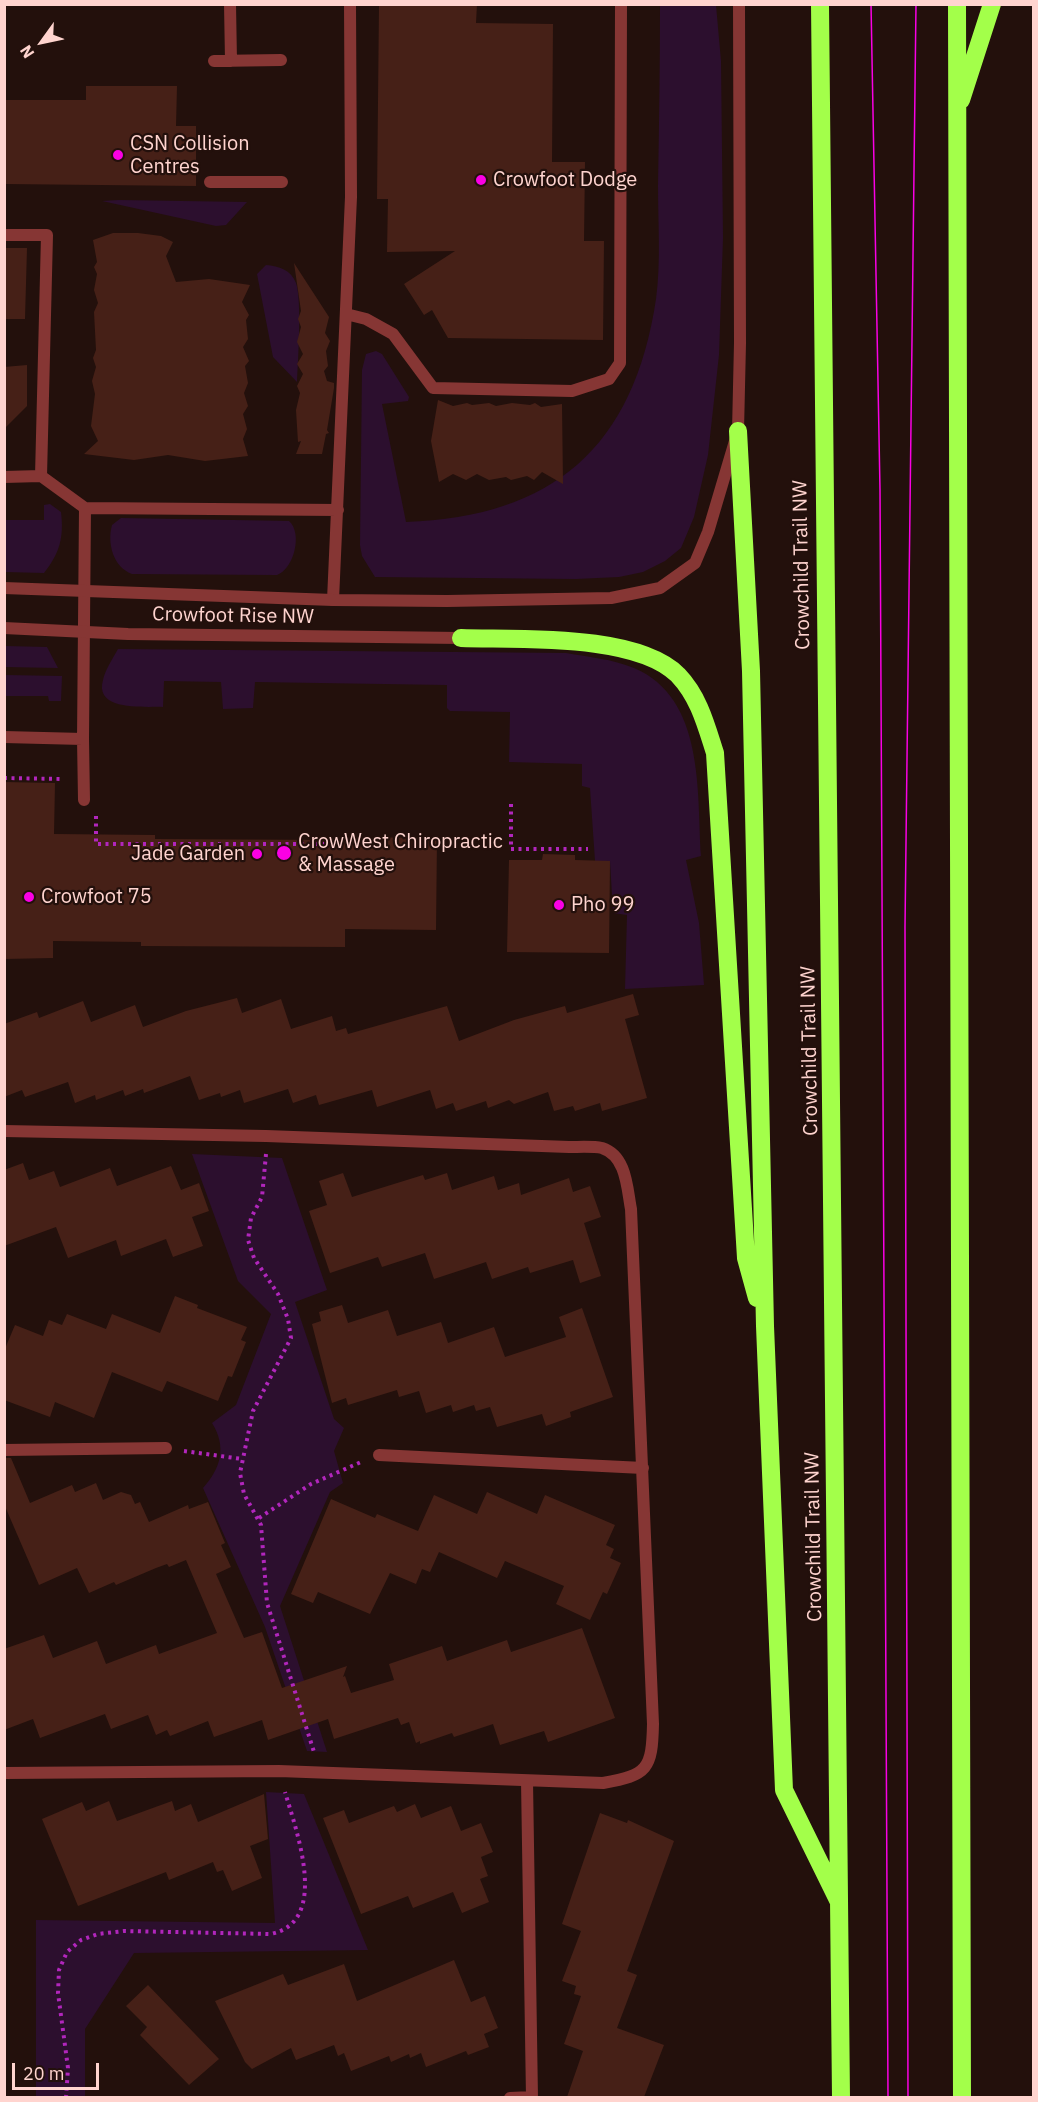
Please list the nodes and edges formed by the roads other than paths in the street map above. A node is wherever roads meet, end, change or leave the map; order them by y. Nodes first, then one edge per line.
1 (230, 4) edge
2 (350, 4) edge
3 (621, 4) edge
4 (738, 4) edge
5 (820, 4) edge
6 (957, 4) edge
7 (992, 4) edge
8 (281, 60) dead end
9 (214, 61) dead end
10 (231, 61) junction
11 (955, 119) junction
12 (210, 182) dead end
13 (282, 182) dead end
14 (4, 235) edge
15 (346, 314) junction
16 (738, 431) junction
17 (41, 476) junction
18 (4, 477) edge
19 (86, 508) junction
20 (338, 510) junction
21 (4, 588) edge
22 (85, 591) junction
23 (333, 600) junction
24 (4, 628) edge
25 (83, 630) junction
26 (461, 638) joint
27 (4, 737) edge
28 (83, 739) junction
29 (84, 800) dead end
30 (4, 1131) edge
31 (765, 1326) junction
32 (166, 1448) road end
33 (4, 1450) edge
34 (379, 1455) road end
35 (643, 1468) junction
36 (4, 1773) edge
37 (527, 1781) junction
38 (840, 1905) junction
39 (510, 2097) edge
40 (532, 2097) edge
41 (841, 2097) edge
42 (962, 2097) edge

1 - 10 street
2 - 15 street
3 - 15 street
4 - 16 street, Crowfoot Rise NW
5 - 38 highway, Crowchild Trail NW
6 - 11 highway
7 - 11 highway
8 - 10 street
9 - 10 street
11 - 42 highway
12 - 13 street
14 - 17 street
15 - 20 street
16 - 23 street, Crowfoot Rise NW
16 - 31 highway
17 - 18 street
17 - 19 street
19 - 20 street
19 - 22 street
20 - 23 street
21 - 22 street, Crowfoot Rise NW
22 - 23 street, Crowfoot Rise NW
22 - 25 street
24 - 25 street, Crowfoot Rise NW
25 - 26 street, Crowfoot Rise NW
25 - 28 street
26 - 31 highway
27 - 28 street
28 - 29 street
30 - 35 street
31 - 38 highway
32 - 33 street
34 - 35 street
35 - 37 street
36 - 37 street
37 - 40 street
38 - 41 highway, Crowchild Trail NW
39 - 40 street

